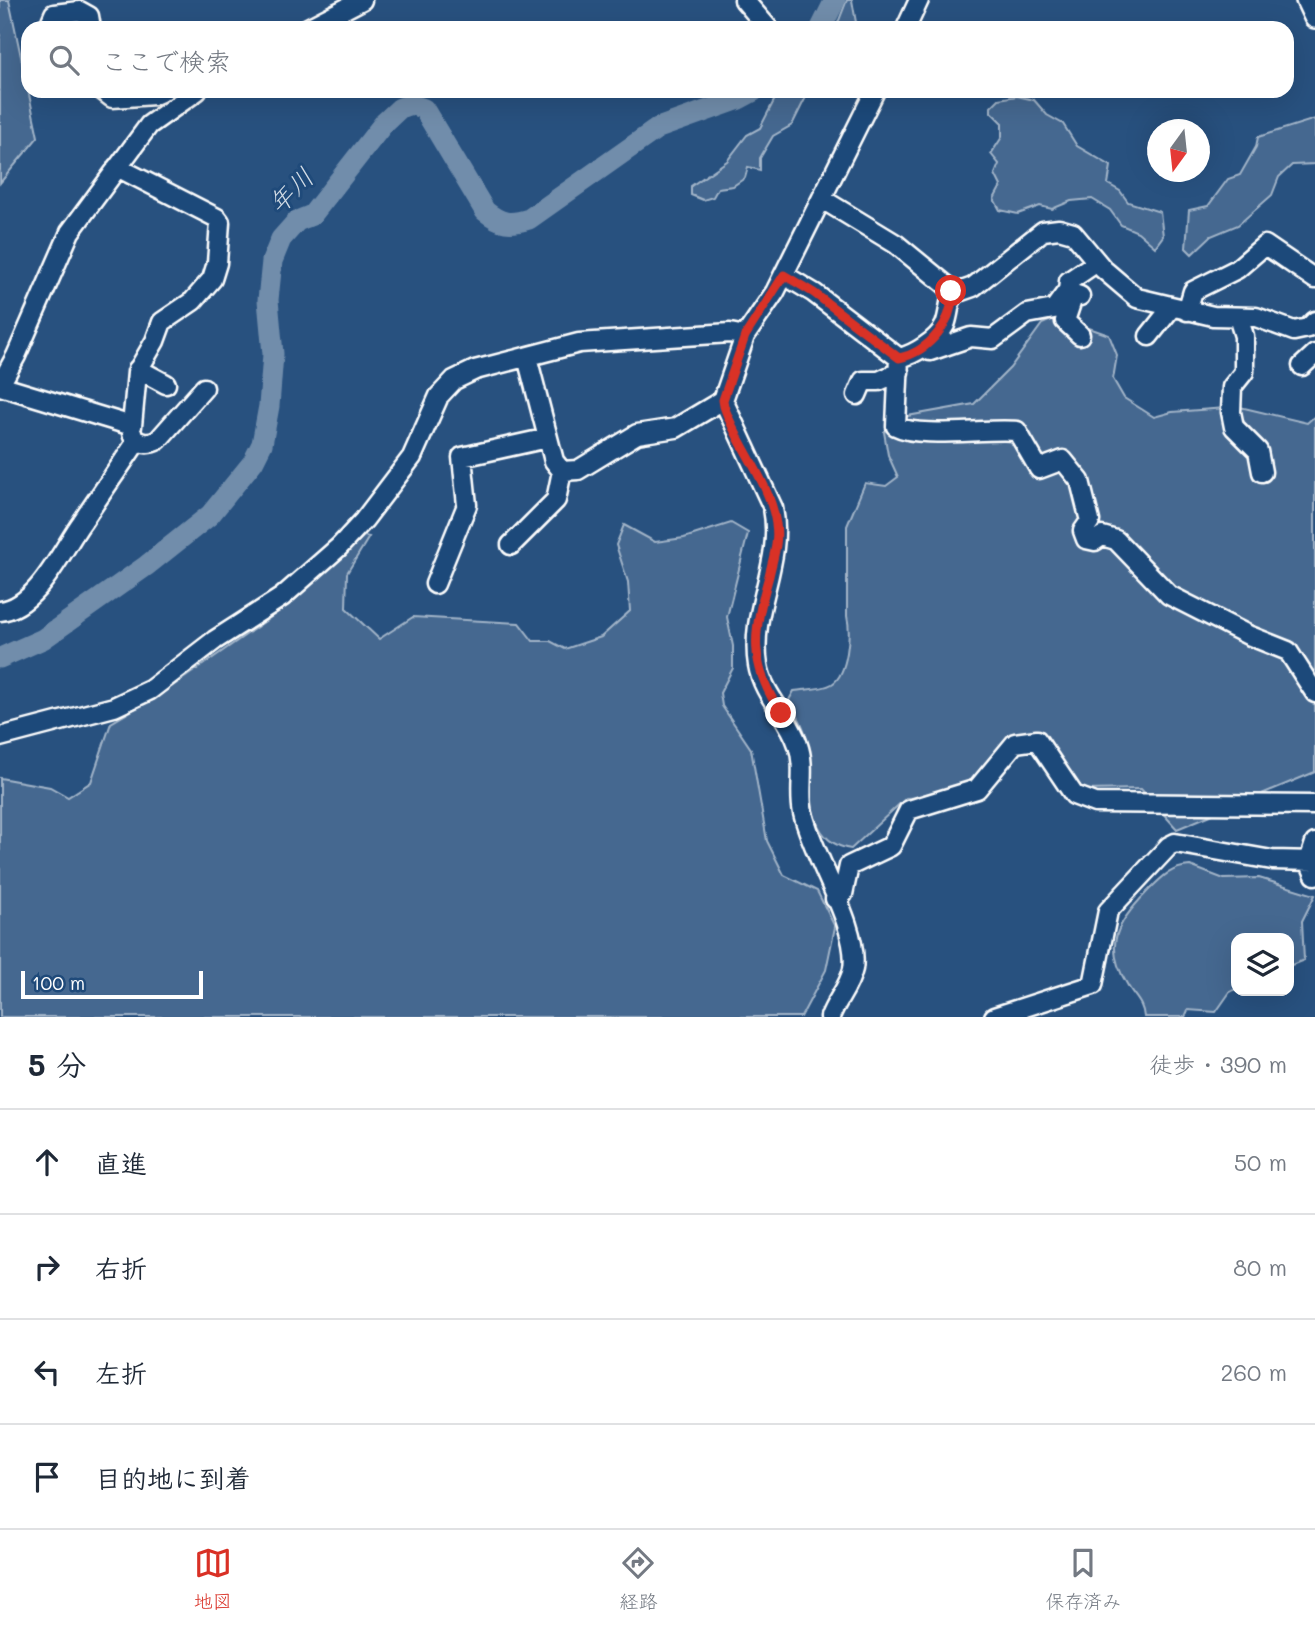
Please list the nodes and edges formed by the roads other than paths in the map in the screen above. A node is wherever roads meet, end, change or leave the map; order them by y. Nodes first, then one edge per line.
1 (362, 0) edge
2 (744, 0) edge
3 (919, 0) edge
4 (1307, 0) edge
5 (1315, 17) edge
6 (51, 21) dead end
7 (90, 21) edge
8 (322, 21) edge
9 (762, 21) edge
10 (909, 21) edge
11 (186, 98) edge
12 (872, 98) edge
13 (117, 167) junction
14 (822, 200) junction
15 (1097, 262) junction
16 (784, 275) junction
17 (1315, 279) edge
18 (953, 292) junction
19 (1074, 293) junction
20 (1179, 309) junction
21 (1238, 317) junction
22 (1315, 321) edge
23 (1294, 331) junction
24 (1080, 335) dead end
25 (1149, 335) dead end
26 (745, 336) junction
27 (1315, 342) edge
28 (923, 346) junction
29 (527, 357) junction
30 (899, 365) junction
31 (138, 369) junction
32 (166, 384) dead end
33 (0, 385) edge
34 (204, 388) dead end
35 (857, 395) dead end
36 (723, 400) junction
37 (135, 434) junction
38 (548, 438) junction
39 (562, 471) junction
40 (1262, 472) dead end
41 (511, 545) dead end
42 (435, 584) dead end
43 (0, 611) edge
44 (1315, 693) edge
45 (0, 737) edge
46 (1315, 805) edge
47 (1315, 843) edge
48 (1313, 866) edge
49 (835, 899) junction
50 (830, 1017) edge
51 (994, 1017) edge

1 - 8 street
2 - 9 street
3 - 10 street
4 - 5 main road
6 - 7 street
11 - 13 street
12 - 14 street
13 - 31 street
13 - 33 street
14 - 16 street
14 - 18 street
15 - 18 street
15 - 19 street
15 - 20 street
16 - 26 street
16 - 30 street
17 - 20 street
18 - 28 street
19 - 24 street
19 - 28 street
20 - 21 street
20 - 25 street
21 - 23 street
21 - 40 street
22 - 23 street
23 - 27 street
26 - 29 street
26 - 36 street
28 - 30 street
29 - 38 street
29 - 45 street
30 - 35 street
30 - 44 street
31 - 32 street
31 - 37 street
33 - 37 street
34 - 37 street
36 - 39 street
36 - 49 street
37 - 43 street
38 - 39 street
38 - 42 street
39 - 41 street
46 - 49 street
47 - 48 street
48 - 51 street
49 - 50 street

